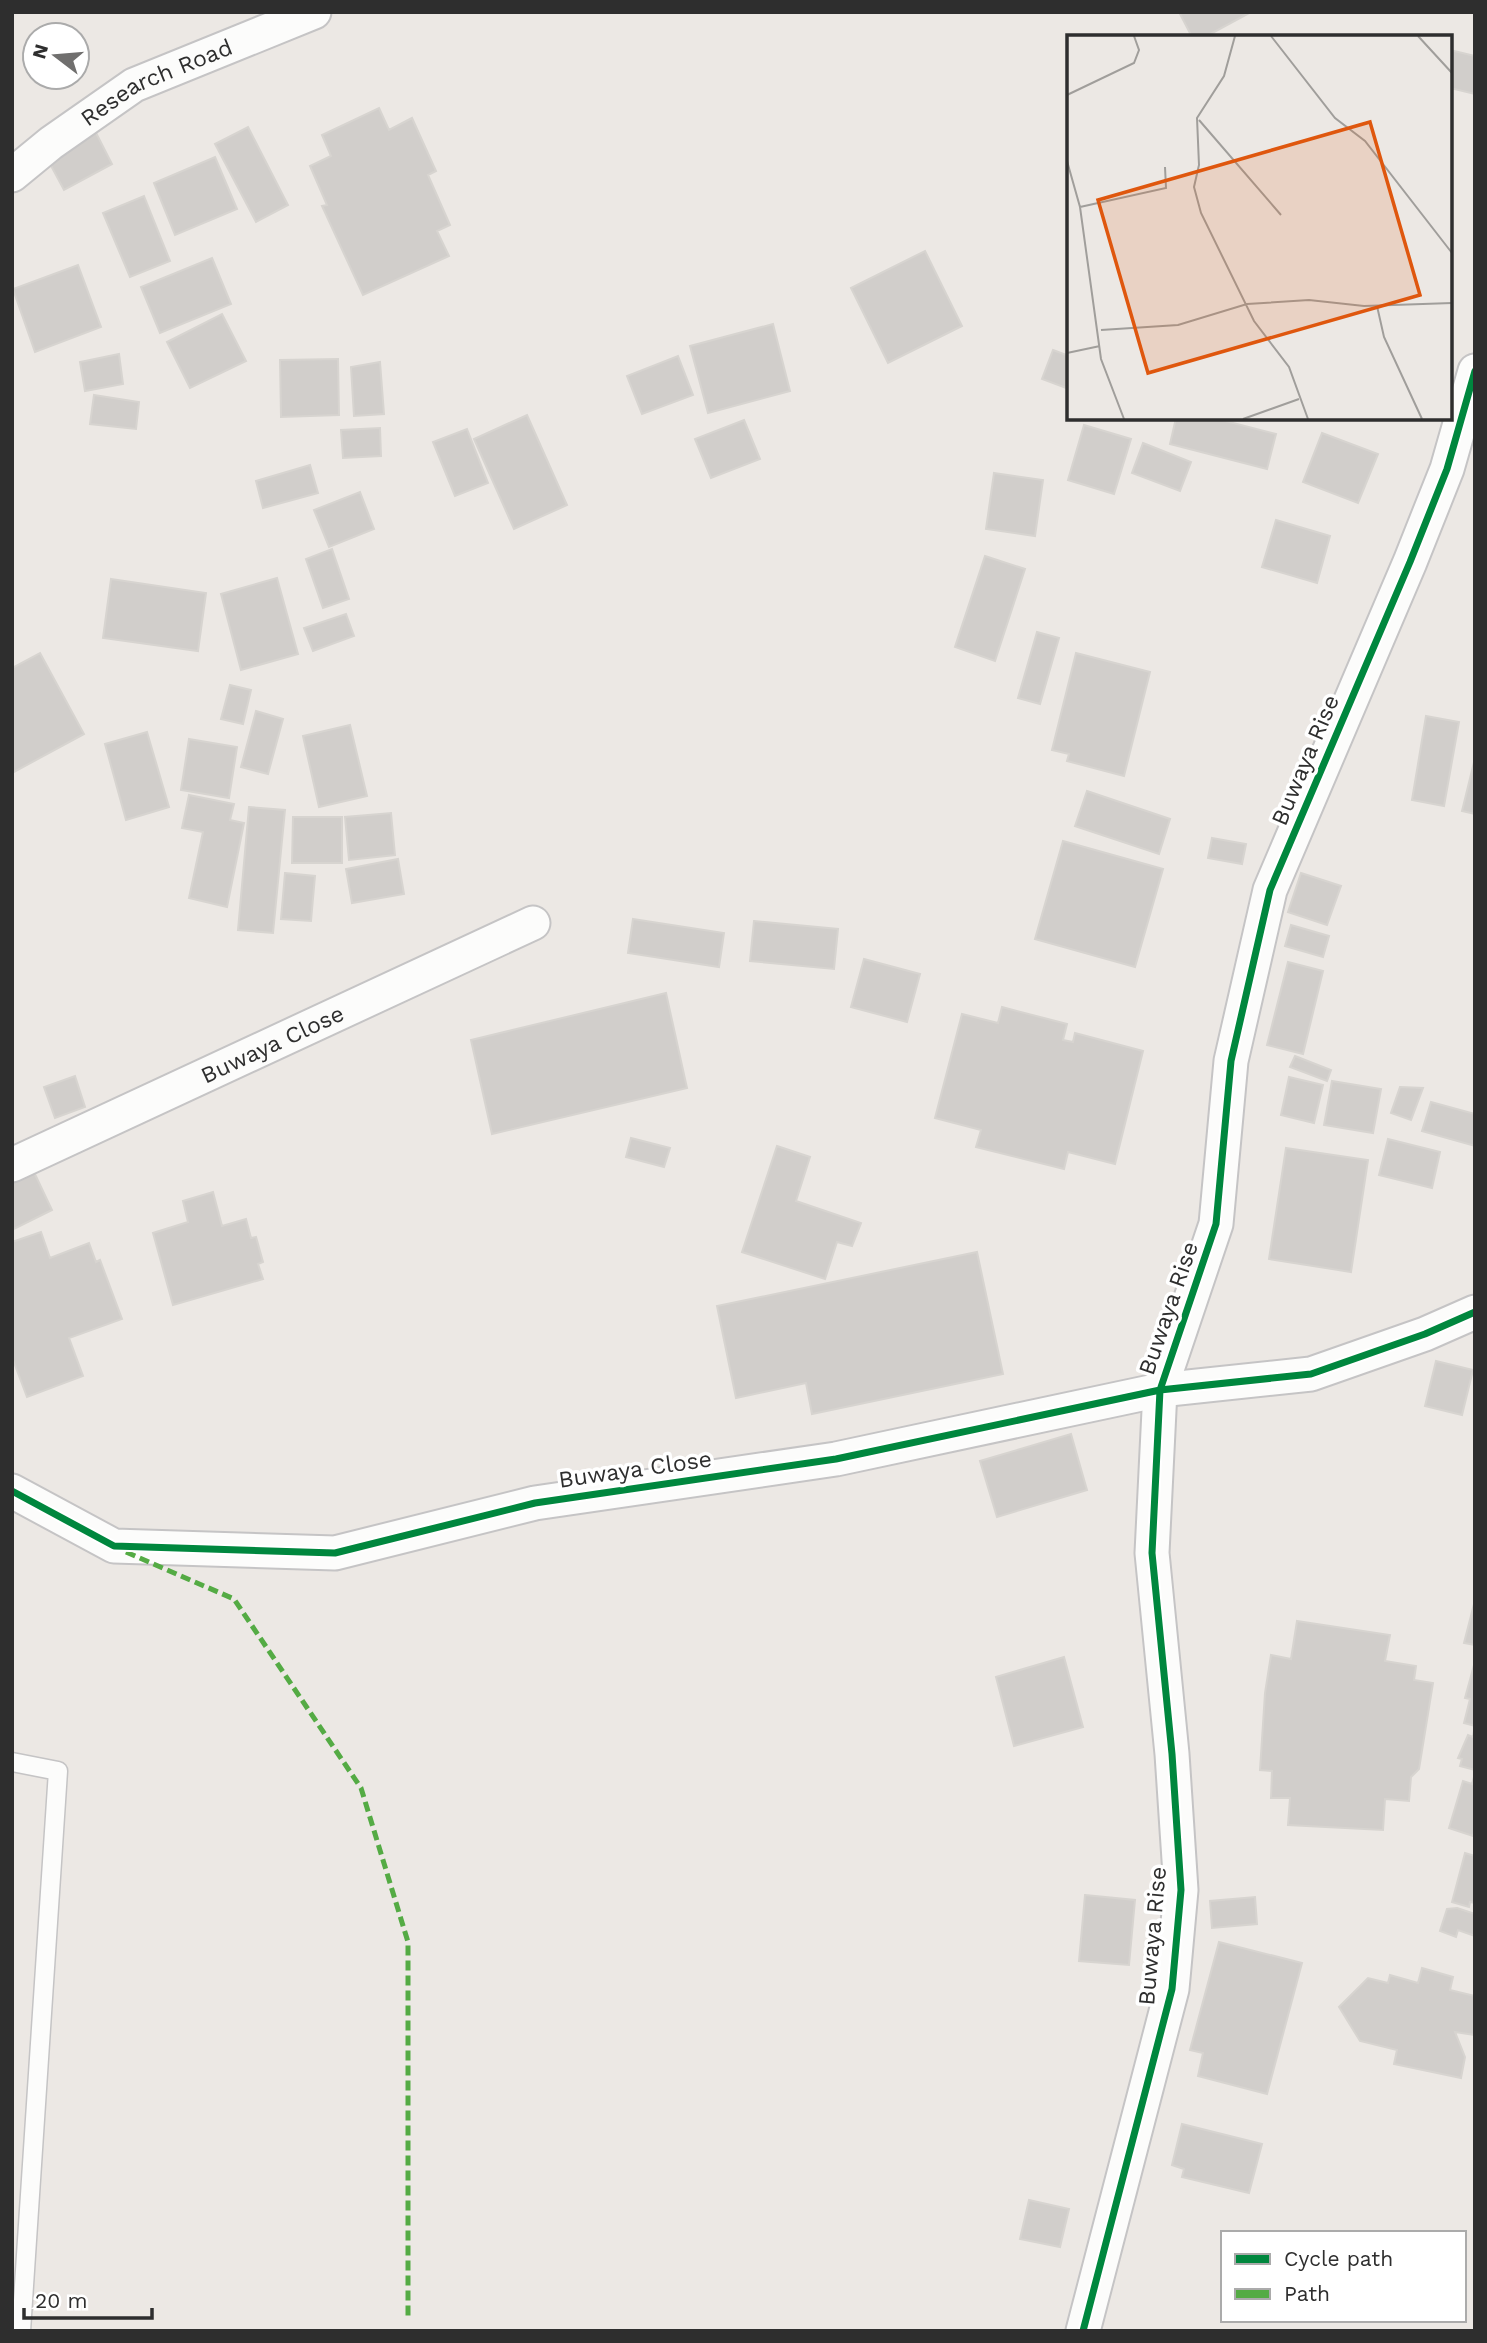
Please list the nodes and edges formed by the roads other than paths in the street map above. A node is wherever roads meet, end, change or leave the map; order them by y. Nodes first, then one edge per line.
1 (314, 12) edge
2 (12, 175) edge
3 (1475, 371) edge
4 (533, 923) dead end
5 (12, 1165) edge
6 (1475, 1312) edge
7 (1160, 1390) junction
8 (12, 1491) edge
9 (12, 1762) edge
10 (21, 2331) edge
11 (1083, 2331) edge

1 - 2 street, Research Road
3 - 7 street, Buwaya Rise
4 - 5 street, Buwaya Close
6 - 7 street, Buwaya Close
7 - 8 street, Buwaya Close
7 - 11 street, Buwaya Rise
9 - 10 lane

